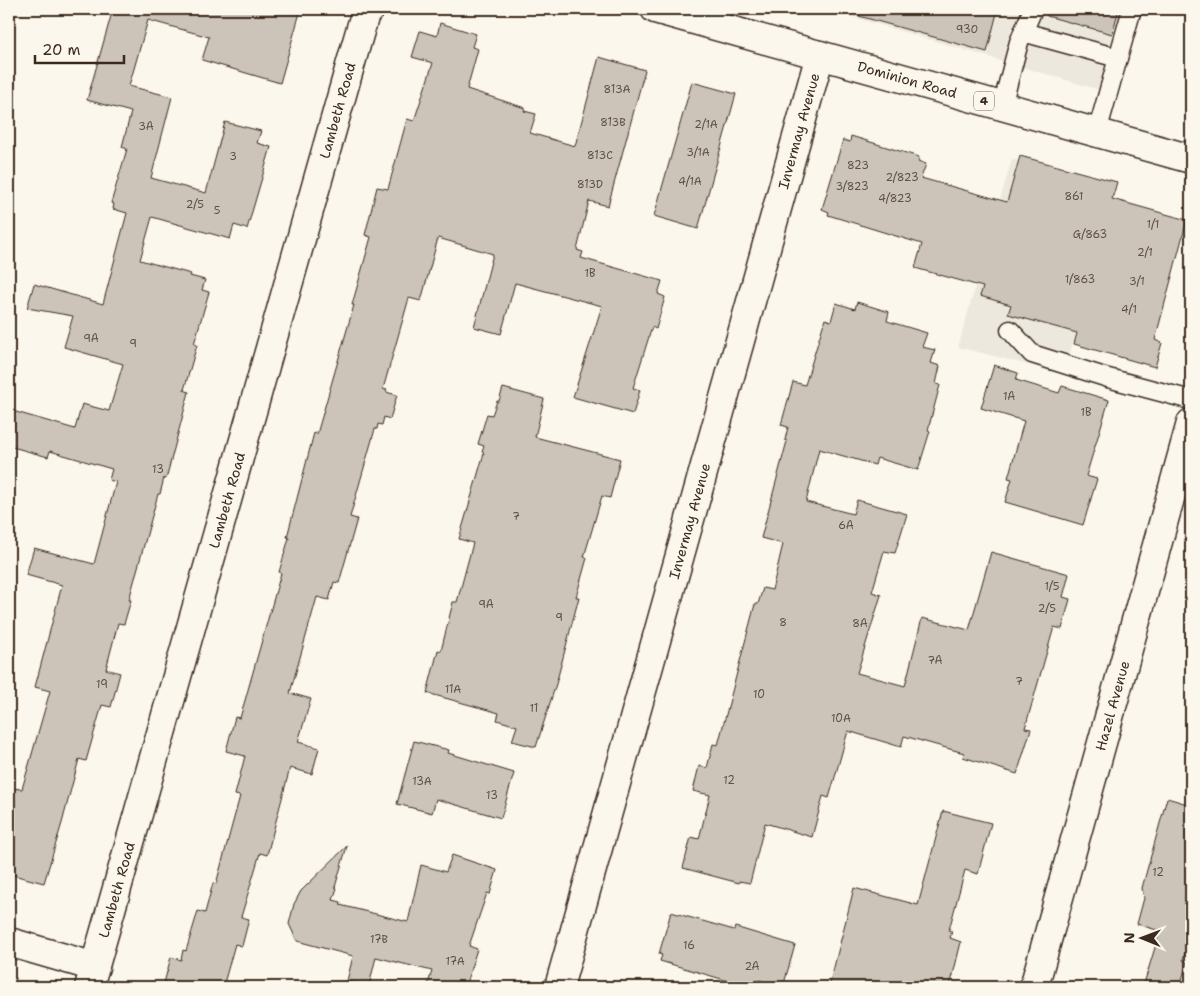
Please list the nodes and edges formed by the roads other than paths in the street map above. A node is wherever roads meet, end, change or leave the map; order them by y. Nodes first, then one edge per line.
1 (654, 9) edge
2 (1033, 9) edge
3 (1132, 9) edge
4 (366, 10) edge
5 (706, 16) edge
6 (1023, 32) junction
7 (820, 55) junction
8 (1118, 58) junction
9 (1002, 106) junction
10 (1097, 132) junction
11 (1191, 159) edge
12 (1010, 330) dead end
13 (1191, 400) edge
14 (1191, 423) edge
15 (9, 942) edge
16 (92, 977) edge
17 (559, 987) edge
18 (1034, 987) edge

1 - 5 street, Dominion Road / 4
2 - 6 lane
3 - 8 lane
4 - 16 street, Lambeth Road
5 - 7 street, Dominion Road / 4
6 - 8 lane
6 - 9 lane
7 - 9 street, Dominion Road / 4
7 - 17 street, Invermay Avenue
8 - 10 lane
9 - 10 street, Dominion Road / 4
10 - 11 street, Dominion Road / 4
12 - 13 lane
14 - 18 street, Hazel Avenue
15 - 16 street

